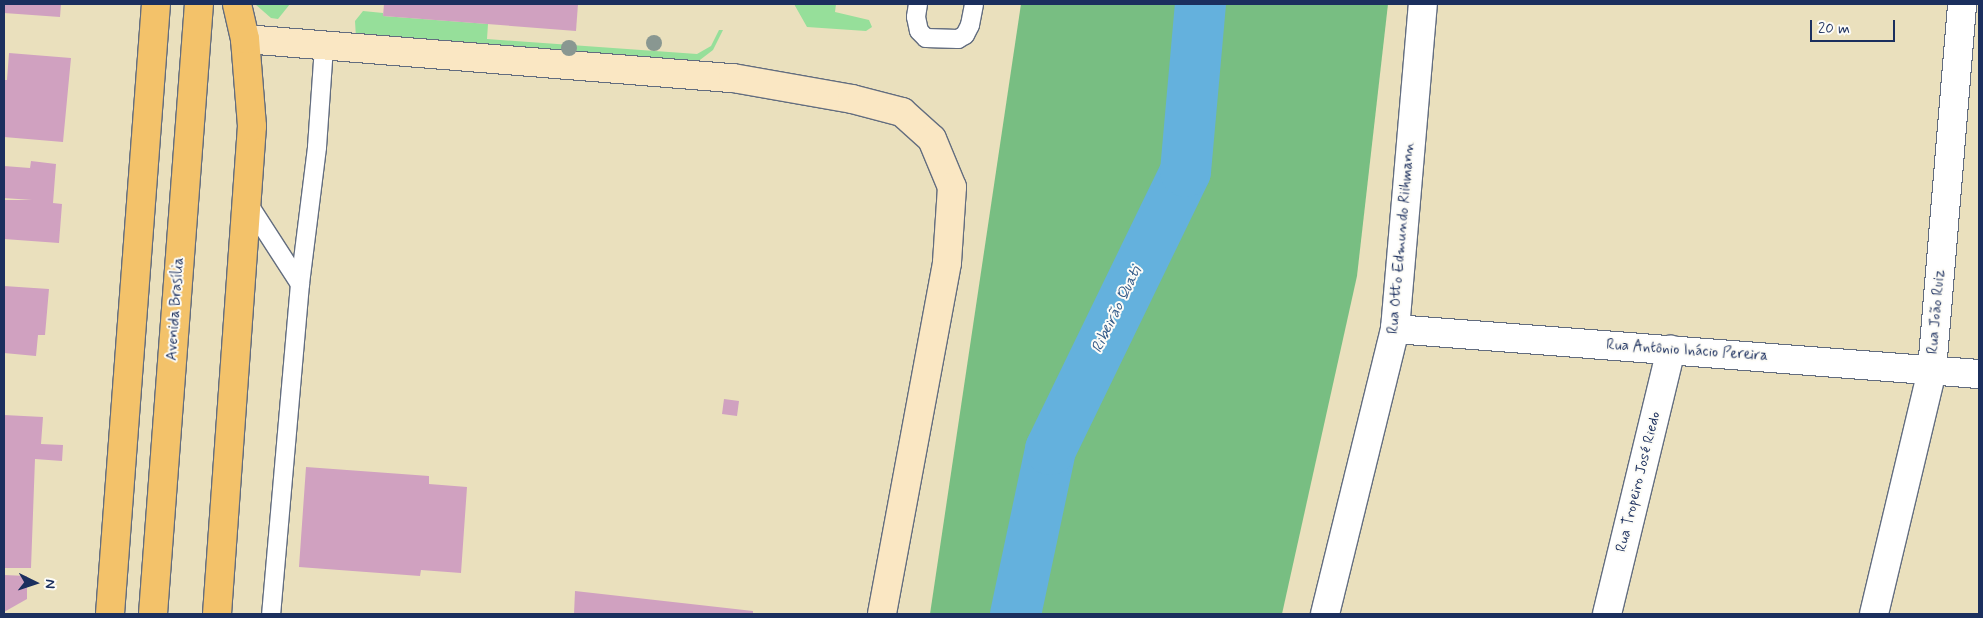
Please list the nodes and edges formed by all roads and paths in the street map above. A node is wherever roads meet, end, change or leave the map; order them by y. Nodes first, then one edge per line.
1 (156, 4) edge
2 (199, 4) edge
3 (237, 4) edge
4 (918, 4) edge
5 (974, 4) edge
6 (1422, 4) edge
7 (1962, 4) edge
8 (245, 39) junction
9 (324, 46) junction
10 (1967, 98) edge
11 (247, 201) junction
12 (300, 284) junction
13 (1395, 329) junction
14 (1671, 350) junction
15 (1932, 370) junction
16 (1979, 374) edge
17 (110, 614) edge
18 (153, 614) edge
19 (217, 614) edge
20 (271, 614) edge
21 (882, 614) edge
22 (1325, 614) edge
23 (1607, 614) edge
24 (1874, 614) edge

1 - 17 highway
2 - 18 highway, Avenida Brasília
3 - 8 highway
4 - 5 lane
6 - 13 street, Rua Otto Edmundo Riihmann
7 - 10 street, Rua João Ruiz
8 - 9 street
8 - 11 highway
9 - 12 lane
9 - 21 street
10 - 15 street, Rua João Ruiz
11 - 12 lane
11 - 19 highway
12 - 20 lane
13 - 14 street, Rua Antônio Inácio Pereira
13 - 22 street, Rua Otto Edmundo Riihmann
14 - 15 street, Rua Antônio Inácio Pereira
14 - 23 street, Rua Tropeiro José Riedo
15 - 16 street, Rua Antônio Inácio Pereira
15 - 24 street, Rua João Ruiz

